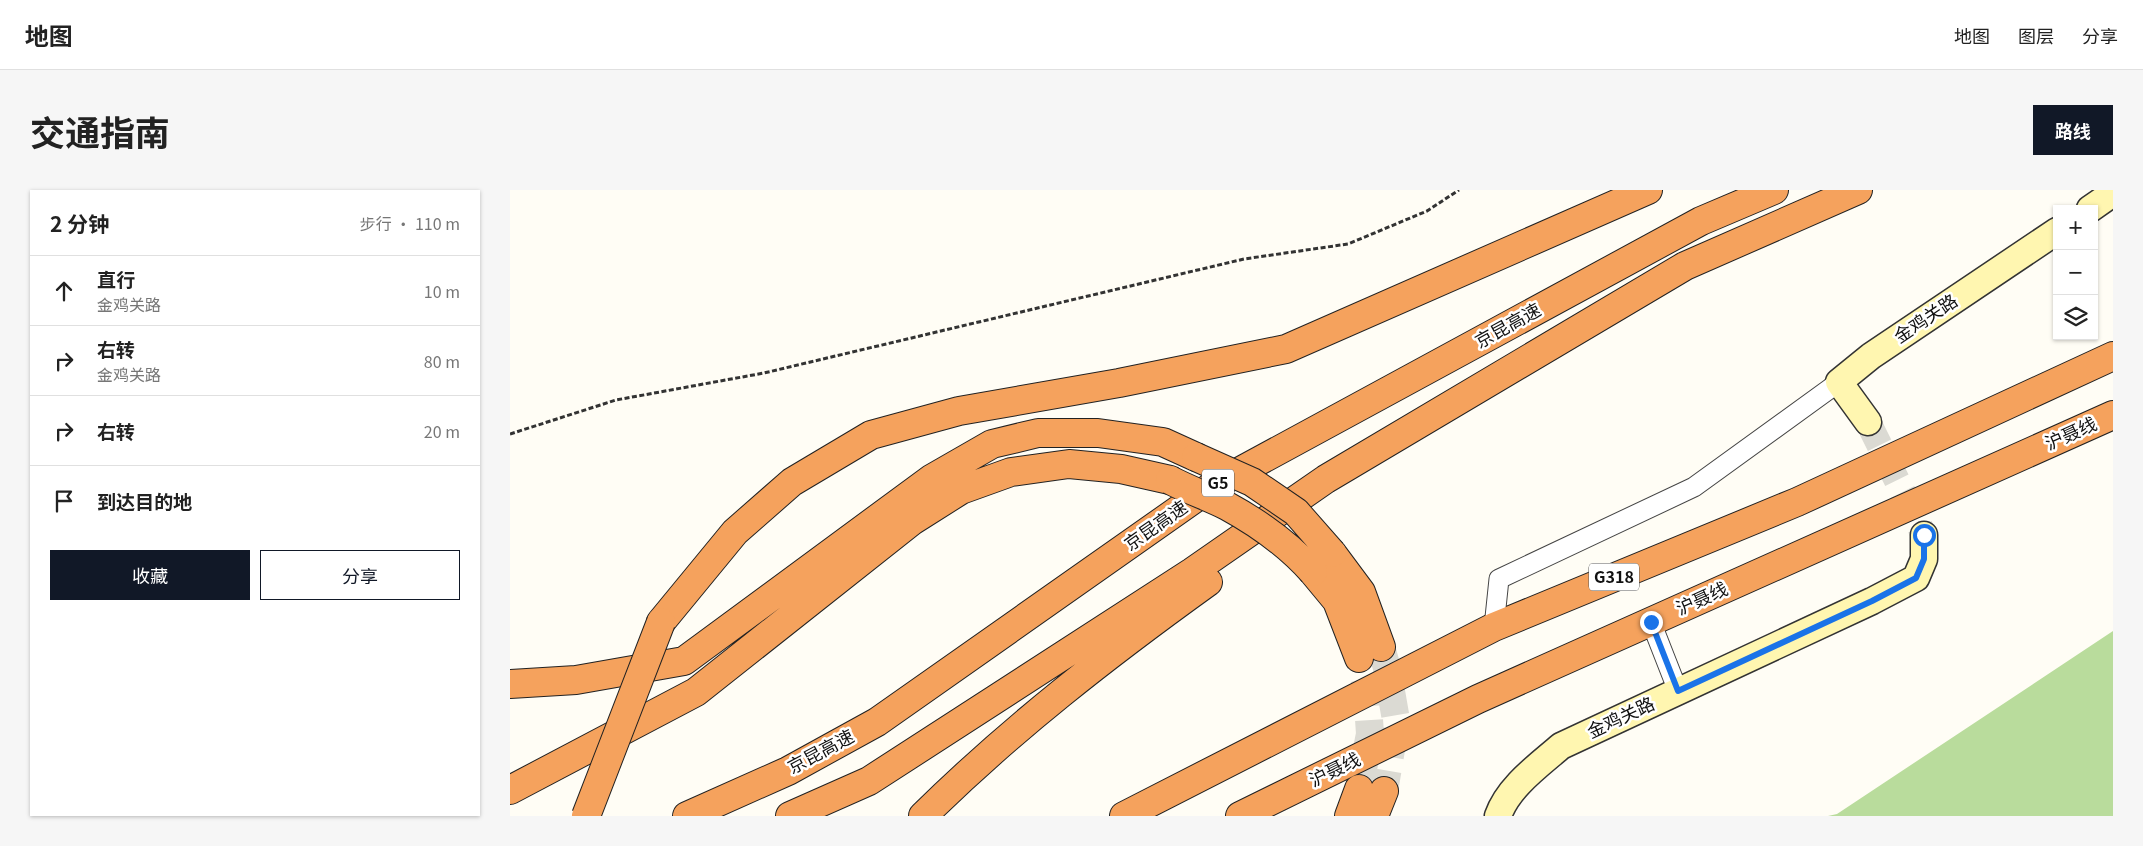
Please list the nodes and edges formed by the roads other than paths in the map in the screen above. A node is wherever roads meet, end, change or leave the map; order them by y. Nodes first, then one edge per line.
1 (1648, 190) edge
2 (1774, 190) edge
3 (1858, 190) edge
4 (2113, 193) edge
5 (2096, 205) edge
6 (2053, 234) edge
7 (2113, 356) edge
8 (1839, 382) junction
9 (2113, 415) edge
10 (1868, 422) tunnel mouth
11 (1326, 479) junction
12 (1924, 535) tunnel mouth
13 (1651, 622) junction
14 (1494, 627) junction
15 (510, 684) edge
16 (1678, 691) junction
17 (510, 790) edge
18 (586, 816) edge
19 (687, 816) edge
20 (790, 816) edge
21 (923, 816) edge
22 (1124, 816) edge
23 (1240, 816) edge
24 (1349, 816) edge
25 (1374, 816) edge
26 (1498, 816) edge

1 - 18 highway, bridge
2 - 19 highway, 京昆高速 / G5
3 - 11 highway
4 - 5 street
6 - 8 street, 金鸡关路
7 - 14 highway, G318
8 - 10 street
8 - 14 street
9 - 13 highway, 沪聂线
11 - 20 highway
11 - 21 highway
12 - 16 street, 金鸡关路
13 - 16 street
13 - 23 highway, 沪聂线
14 - 22 highway, G318
15 - 17 highway, bridge
16 - 26 street, 金鸡关路
24 - 25 highway

